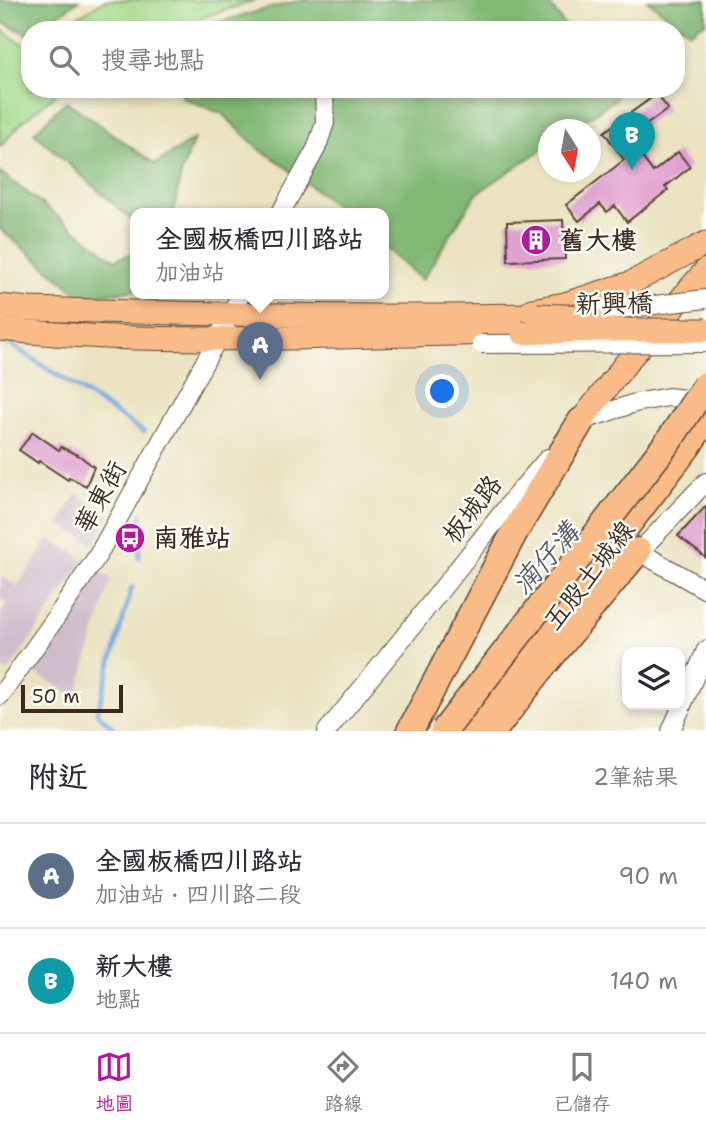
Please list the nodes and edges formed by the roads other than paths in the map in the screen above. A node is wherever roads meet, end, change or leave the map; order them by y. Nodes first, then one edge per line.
1 (324, 98) edge
2 (283, 208) edge
3 (706, 243) edge
4 (706, 270) edge
5 (0, 298) edge
6 (706, 299) edge
7 (236, 304) edge
8 (0, 306) edge
9 (29, 309) junction
10 (502, 316) junction
11 (564, 316) junction
12 (706, 317) edge
13 (530, 324) junction
14 (0, 329) edge
15 (706, 330) edge
16 (354, 336) junction
17 (218, 338) junction
18 (706, 343) edge
19 (706, 385) edge
20 (706, 401) edge
21 (706, 418) edge
22 (580, 421) junction
23 (706, 482) edge
24 (638, 551) junction
25 (706, 590) edge
26 (706, 650) edge
27 (0, 696) edge
28 (327, 731) edge
29 (410, 731) edge
30 (444, 731) edge
31 (469, 731) edge
32 (493, 731) edge
33 (500, 731) edge
34 (671, 731) edge

1 - 2 street
3 - 10 main road
4 - 22 main road
5 - 9 main road
6 - 11 street, bridge
7 - 9 main road
7 - 10 main road
7 - 17 street, 華東街
8 - 9 main road
10 - 13 main road
11 - 12 main road, 新興橋, bridge
11 - 13 main road, 新興橋, bridge
13 - 15 main road, 新興橋, bridge
13 - 16 main road
14 - 17 main road
16 - 17 main road
16 - 18 street, bridge
17 - 27 street, 華東街
19 - 30 highway, 五股土城線, bridge
20 - 22 street
21 - 31 highway, 五股土城線
22 - 28 street, 板城路
22 - 29 highway
23 - 24 street
24 - 25 street
24 - 32 highway
24 - 33 street
26 - 34 street

